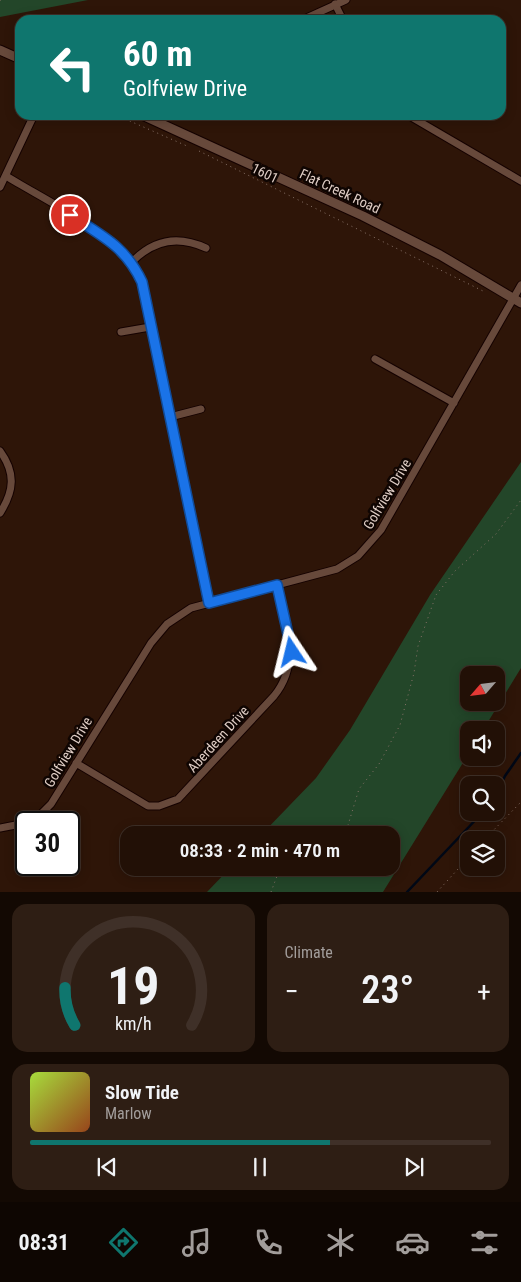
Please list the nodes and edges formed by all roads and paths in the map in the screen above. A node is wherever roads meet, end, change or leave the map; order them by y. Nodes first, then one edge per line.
1 (346, 0) edge
2 (335, 4) junction
3 (312, 15) edge
4 (340, 15) edge
5 (0, 50) edge
6 (15, 57) edge
7 (32, 120) edge
8 (127, 120) edge
9 (153, 120) edge
10 (417, 120) edge
11 (187, 146) dead end
12 (196, 149) dead end
13 (6, 176) junction
14 (521, 181) edge
15 (0, 187) edge
16 (206, 248) dead end
17 (132, 262) junction
18 (521, 285) edge
19 (486, 293) dead end
20 (517, 301) edge
21 (150, 327) junction
22 (121, 332) dead end
23 (375, 359) dead end
24 (454, 403) junction
25 (201, 409) dead end
26 (170, 416) junction
27 (0, 451) edge
28 (521, 500) edge
29 (0, 513) edge
30 (277, 585) junction
31 (209, 603) junction
32 (76, 763) junction
33 (521, 802) edge
34 (44, 811) edge
35 (15, 825) edge
36 (347, 826) edge
37 (0, 828) edge
38 (493, 831) edge
39 (460, 867) edge
40 (277, 876) edge
41 (271, 892) edge
42 (437, 892) edge

1 - 2 street
2 - 3 street
2 - 4 street
5 - 6 street
7 - 13 street
8 - 11 path
9 - 20 street, Flat Creek Road
10 - 14 street
12 - 19 path, 1601
13 - 15 street
13 - 17 street
16 - 17 street
17 - 21 street
18 - 20 street, Golfview Drive
20 - 24 street, Golfview Drive
21 - 22 street
21 - 26 street
23 - 24 street
24 - 30 street, Golfview Drive
25 - 26 street
26 - 31 street
27 - 29 street
28 - 36 path
30 - 31 street, Golfview Drive
30 - 32 street, Aberdeen Drive
31 - 32 street, Golfview Drive
32 - 34 street, Golfview Drive
33 - 38 path
35 - 37 street, Golfview Drive
39 - 42 path
40 - 41 path

